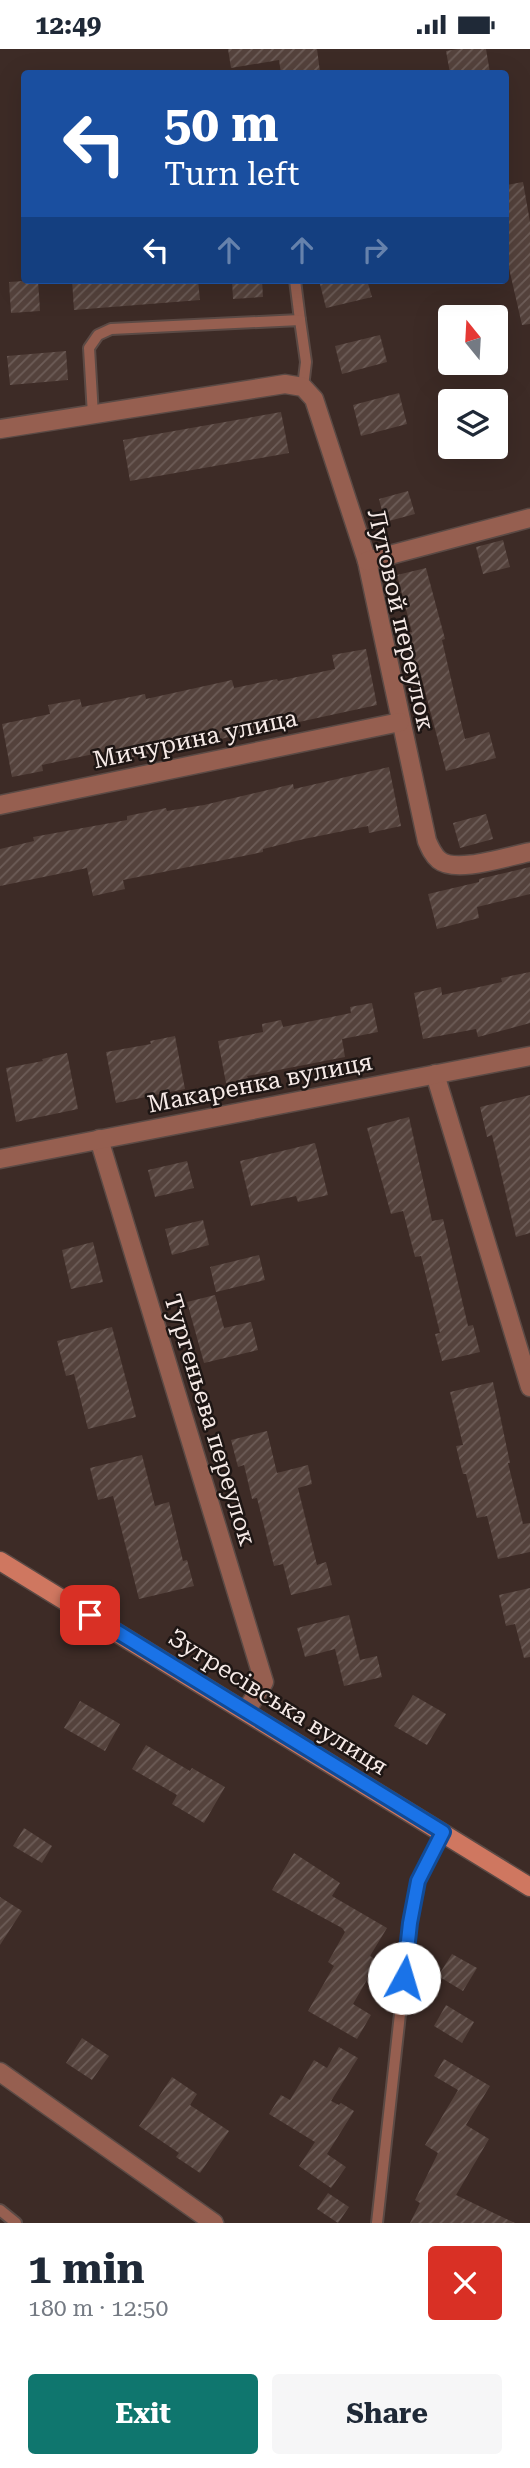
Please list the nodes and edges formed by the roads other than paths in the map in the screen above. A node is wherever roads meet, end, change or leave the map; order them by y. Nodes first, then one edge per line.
1 (296, 284) edge
2 (300, 320) junction
3 (303, 387) junction
4 (93, 415) junction
5 (0, 429) edge
6 (530, 518) edge
7 (367, 561) junction
8 (400, 722) junction
9 (0, 805) edge
10 (530, 852) edge
11 (530, 1056) edge
12 (435, 1074) junction
13 (99, 1139) junction
14 (0, 1160) edge
15 (530, 1387) edge
16 (0, 1561) edge
17 (246, 1711) junction
18 (443, 1832) junction
19 (530, 1887) edge
20 (0, 2072) edge
21 (0, 2210) edge
22 (16, 2223) edge
23 (214, 2223) edge
24 (377, 2223) edge

1 - 2 lane
2 - 3 lane
2 - 4 lane
3 - 4 street
3 - 7 street, Луговой переулок
4 - 5 street
6 - 7 street
7 - 8 street, Луговой переулок
8 - 9 street, Мичурина улица
8 - 10 street, Луговой переулок
11 - 12 street, Макаренка вулиця
12 - 13 street, Макаренка вулиця
12 - 15 street
13 - 14 street, Макаренка вулиця
13 - 17 street, Тургеньева переулок
16 - 17 street, Зугресівська вулиця
17 - 18 street, Зугресівська вулиця
18 - 19 street, Зугресівська вулиця
18 - 24 lane
20 - 23 street
21 - 22 lane

